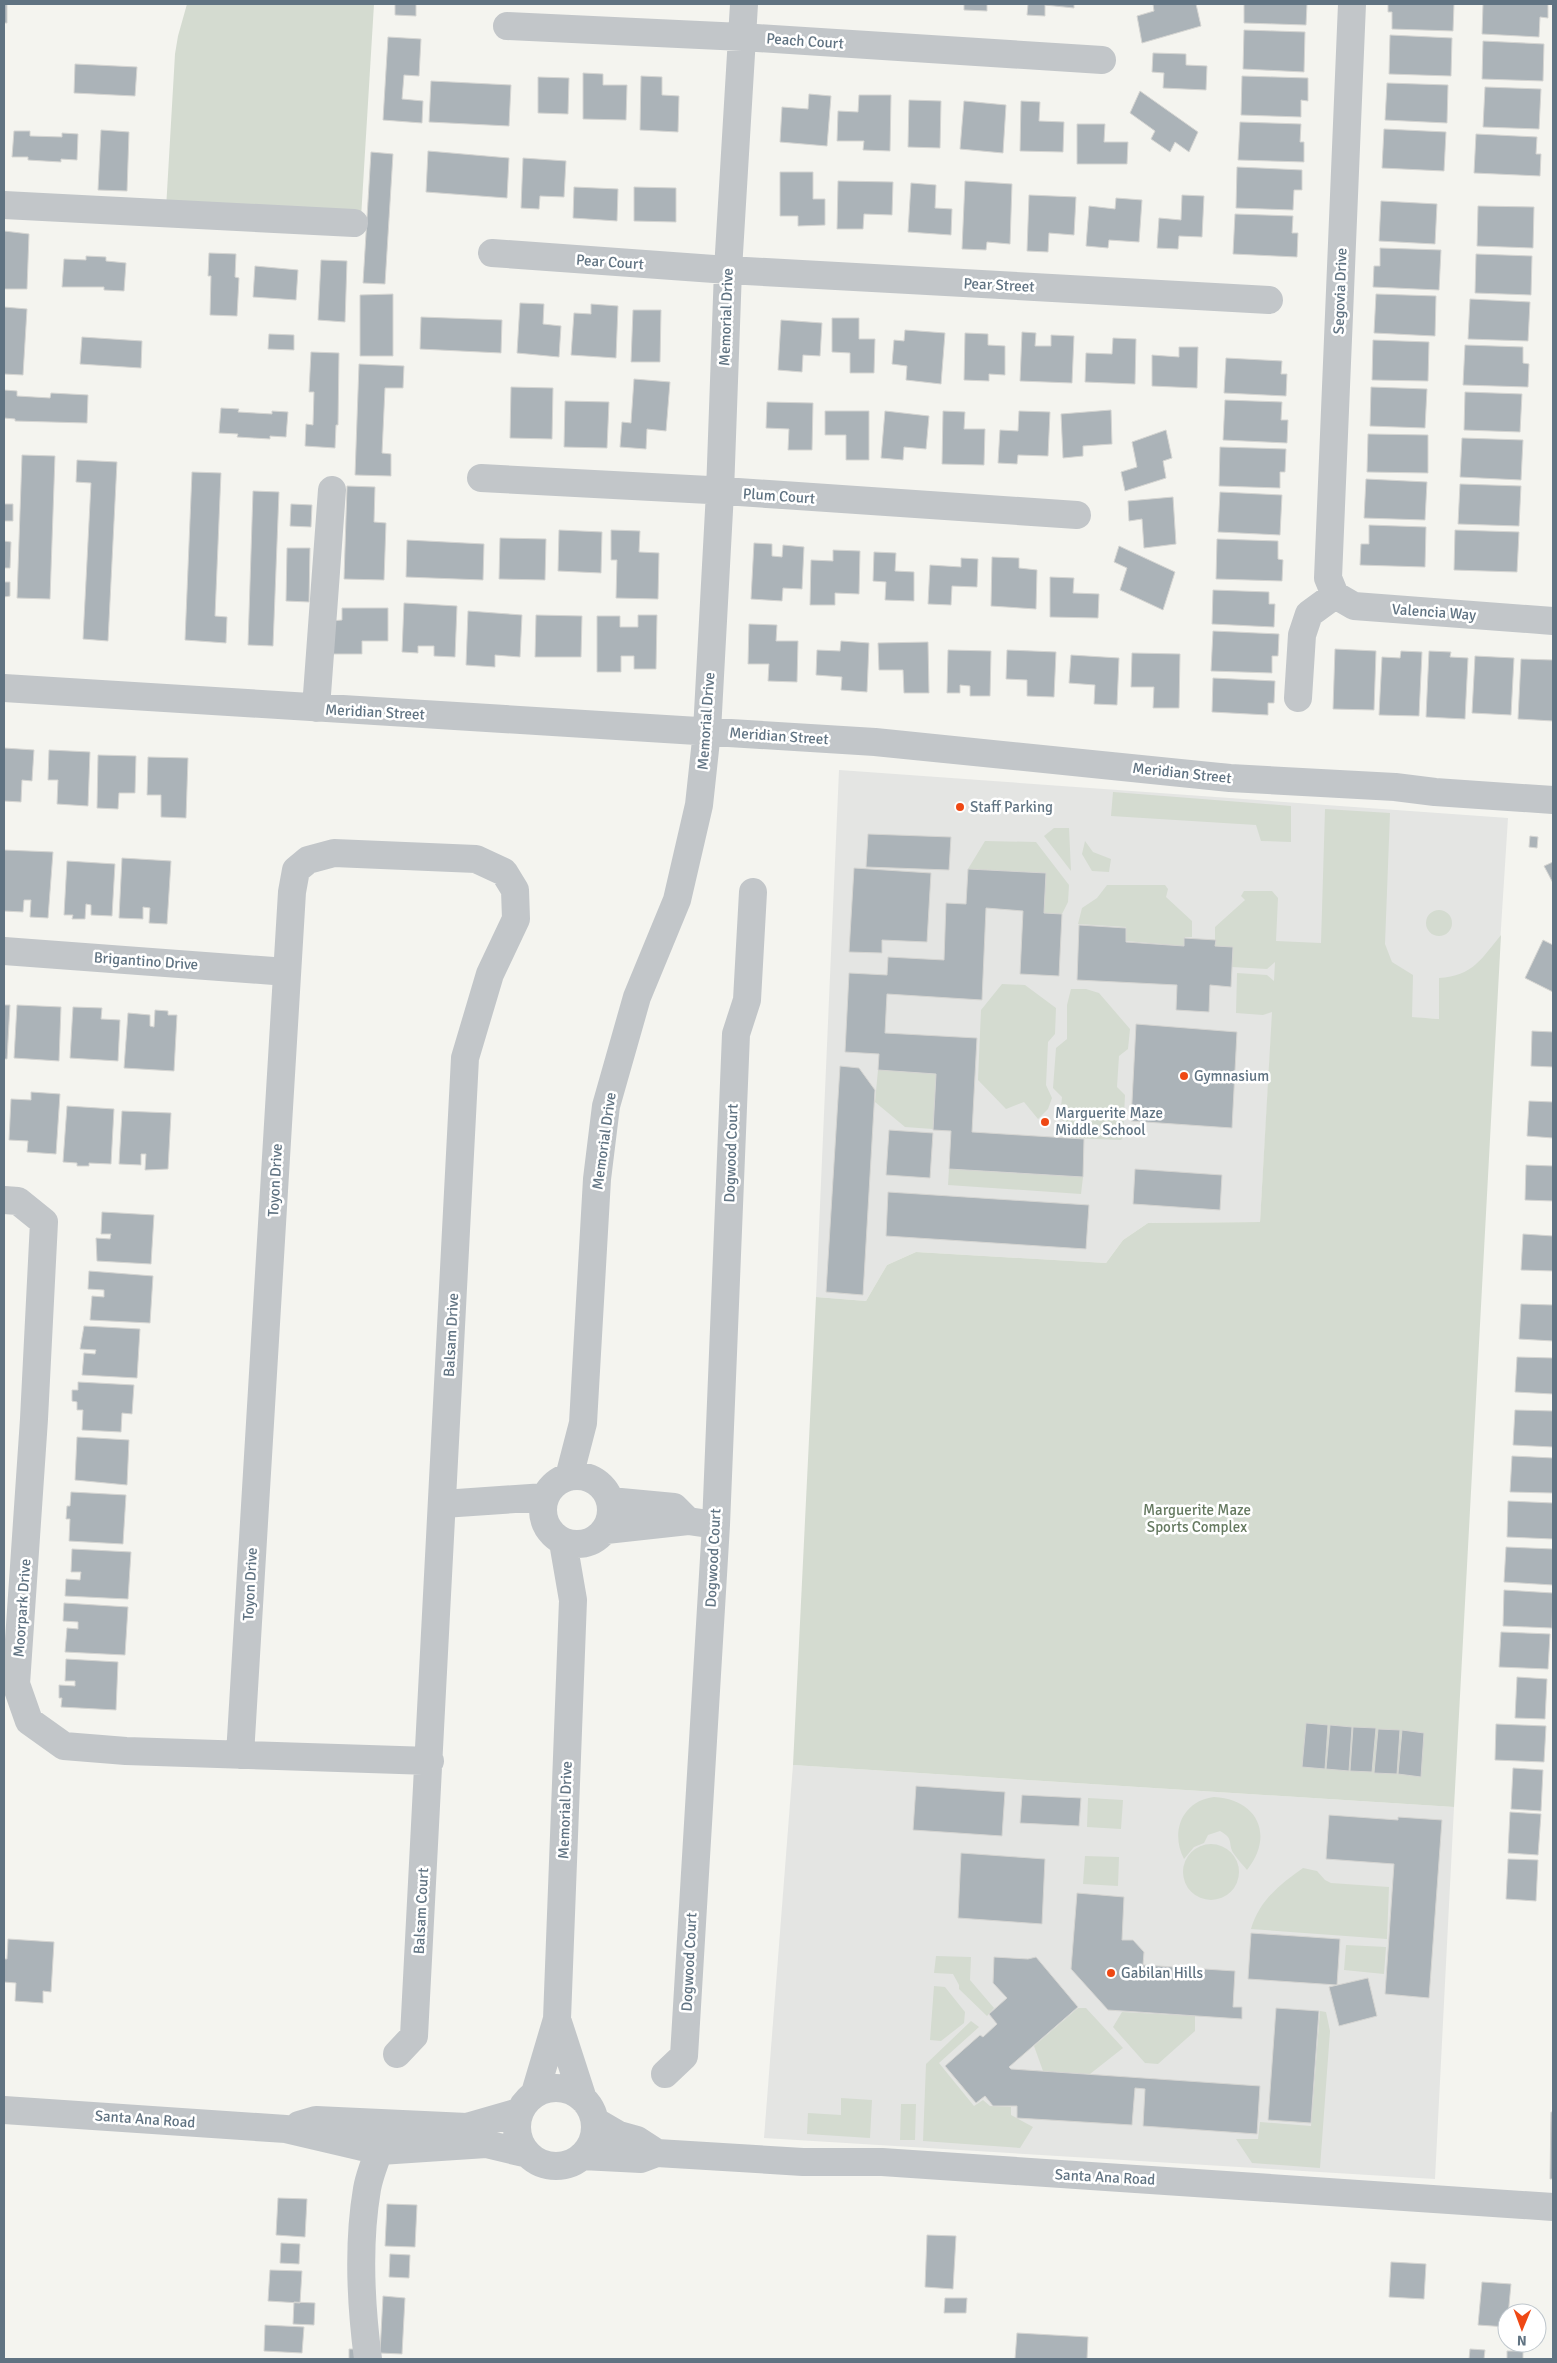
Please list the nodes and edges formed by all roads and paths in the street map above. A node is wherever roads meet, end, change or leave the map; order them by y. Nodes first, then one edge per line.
1 (744, 4) edge
2 (1352, 4) edge
3 (507, 26) dead end
4 (742, 37) junction
5 (1102, 60) dead end
6 (4, 205) edge
7 (354, 223) dead end
8 (492, 253) dead end
9 (728, 270) junction
10 (1269, 300) dead end
11 (481, 478) dead end
12 (332, 490) dead end
13 (720, 492) junction
14 (1077, 515) dead end
15 (1332, 586) junction
16 (1553, 621) edge
17 (4, 688) edge
18 (1298, 698) dead end
19 (316, 708) junction
20 (707, 732) junction
21 (1553, 800) edge
22 (753, 892) dead end
23 (516, 919) joint
24 (4, 951) edge
25 (288, 972) junction
26 (4, 1200) edge
27 (583, 1423) junction
28 (569, 1476) junction
29 (604, 1492) junction
30 (443, 1504) junction
31 (544, 1507) junction
32 (688, 1521) junction
33 (716, 1525) junction
34 (585, 1538) junction
35 (240, 1755) junction
36 (430, 1761) junction
37 (557, 2019) junction
38 (397, 2054) dead end
39 (665, 2074) dead end
40 (527, 2103) junction
41 (4, 2110) edge
42 (589, 2110) junction
43 (390, 2124) junction
44 (286, 2129) junction
45 (380, 2151) junction
46 (528, 2154) junction
47 (657, 2154) junction
48 (582, 2156) junction
49 (1553, 2207) edge
50 (368, 2359) edge

1 - 4 street, Memorial Drive
2 - 15 street, Segovia Drive
3 - 4 street, Peach Court
4 - 5 street, Peach Court
4 - 9 street, Memorial Drive
6 - 7 street
8 - 9 street, Pear Court
9 - 10 street, Pear Street
9 - 13 street, Memorial Drive
11 - 13 street, Plum Court
12 - 19 street
13 - 14 street, Plum Court
13 - 20 street, Memorial Drive
15 - 16 street, Valencia Way
15 - 18 street
17 - 19 street, Meridian Street
19 - 20 street, Meridian Street
20 - 21 street, Meridian Street
20 - 27 street, Memorial Drive
22 - 33 street, Dogwood Court
23 - 25 street, Toyon Drive
23 - 30 street, Balsam Drive
24 - 25 street, Brigantino Drive
25 - 35 street, Toyon Drive
26 - 35 street, Moorpark Drive
27 - 28 street
27 - 29 street
28 - 29 street
28 - 31 street
29 - 32 street
29 - 34 street
30 - 31 street
30 - 36 street, Balsam Drive
31 - 34 street
32 - 33 street
32 - 34 street
33 - 39 street, Dogwood Court
34 - 37 street, Memorial Drive
35 - 36 street, Moorpark Drive
36 - 38 street, Balsam Court
37 - 40 street
37 - 42 street
40 - 42 street, Santa Ana Road
40 - 43 street, Santa Ana Road
40 - 46 street
41 - 44 street, Santa Ana Road
42 - 47 street, Santa Ana Road
42 - 48 street
43 - 44 street, Santa Ana Road
43 - 45 street
44 - 45 street, Santa Ana Road
45 - 46 street, Santa Ana Road
45 - 50 street
46 - 48 street, Santa Ana Road
47 - 48 street, Santa Ana Road
47 - 49 street, Santa Ana Road

